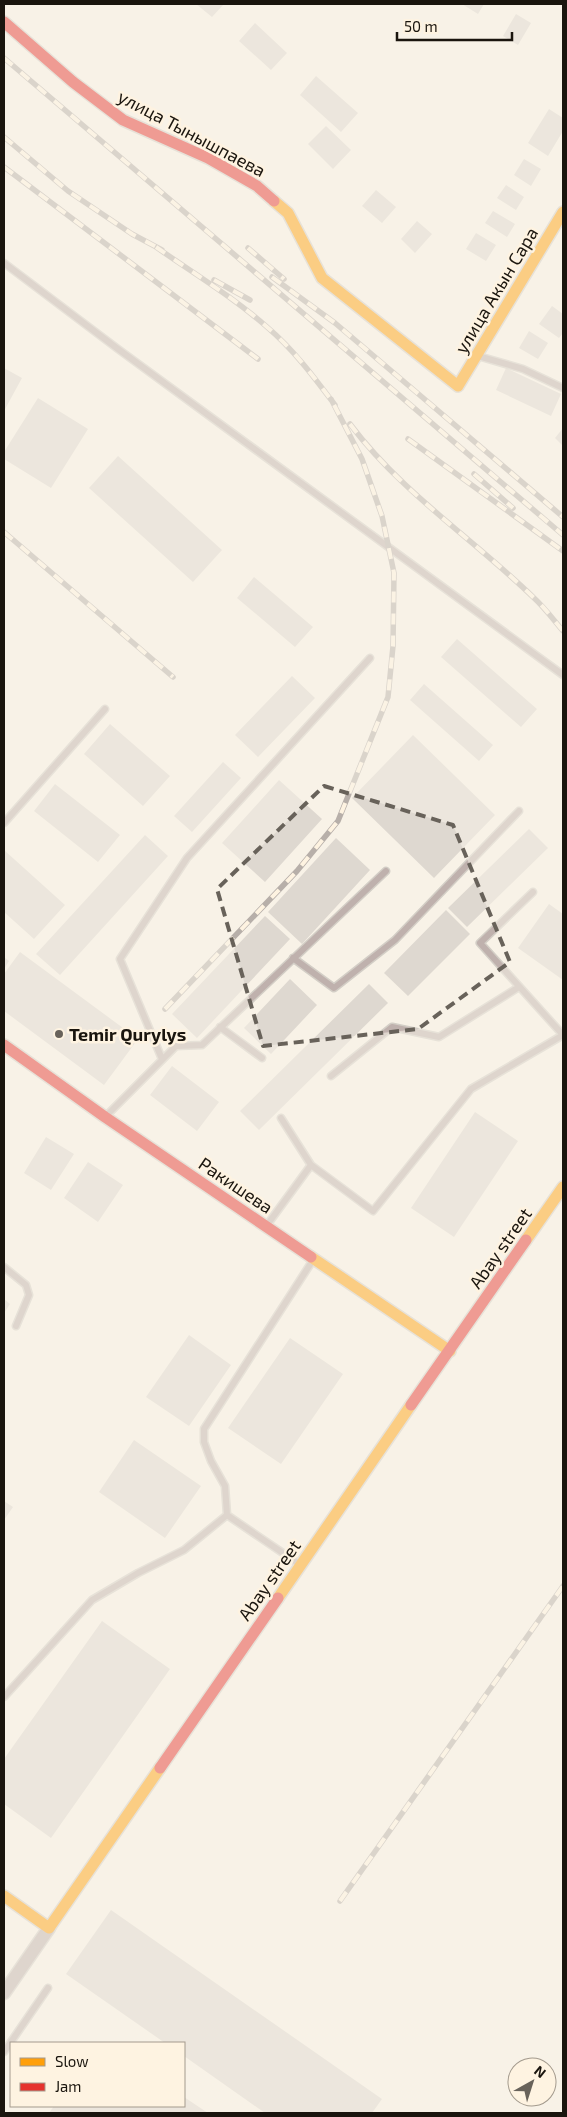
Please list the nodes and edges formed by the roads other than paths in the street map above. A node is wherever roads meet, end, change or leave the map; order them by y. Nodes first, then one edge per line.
1 (4, 22) edge
2 (563, 212) edge
3 (4, 263) edge
4 (477, 356) junction
5 (458, 386) joint
6 (563, 388) edge
7 (370, 658) dead end
8 (563, 675) edge
9 (105, 709) dead end
10 (519, 811) dead end
11 (4, 822) edge
12 (386, 871) dead end
13 (533, 892) dead end
14 (293, 958) junction
15 (519, 987) junction
16 (220, 1028) junction
17 (563, 1035) edge
18 (4, 1045) edge
19 (262, 1058) dead end
20 (162, 1059) junction
21 (331, 1076) dead end
22 (105, 1117) junction
23 (281, 1118) dead end
24 (311, 1164) junction
25 (563, 1187) edge
26 (266, 1226) junction
27 (314, 1259) junction
28 (4, 1267) edge
29 (16, 1326) dead end
30 (450, 1351) junction
31 (228, 1515) junction
32 (300, 1565) junction
33 (4, 1697) edge
34 (4, 1896) edge
35 (50, 1928) junction
36 (48, 1988) dead end
37 (4, 1993) edge
38 (11, 2042) edge

1 - 5 street, улица Тынышпаева
2 - 4 street, улица Акын Сара
3 - 8 lane
4 - 5 street, улица Акын Сара
4 - 6 lane
7 - 20 lane
9 - 11 lane
10 - 14 lane
12 - 14 lane
13 - 15 lane
14 - 16 lane
15 - 17 lane
15 - 21 lane
16 - 19 lane
16 - 20 lane
17 - 24 lane
18 - 22 street, Ракишева
20 - 22 lane
22 - 26 street, Ракишева
23 - 24 lane
24 - 26 lane
25 - 30 street, Abay street
26 - 27 street, Ракишева
27 - 30 street, Ракишева
27 - 31 lane
28 - 29 lane
30 - 32 street, Abay street
31 - 32 lane
31 - 33 lane
32 - 35 street, Abay street
34 - 35 street
35 - 37 street, Abay street
36 - 38 lane

